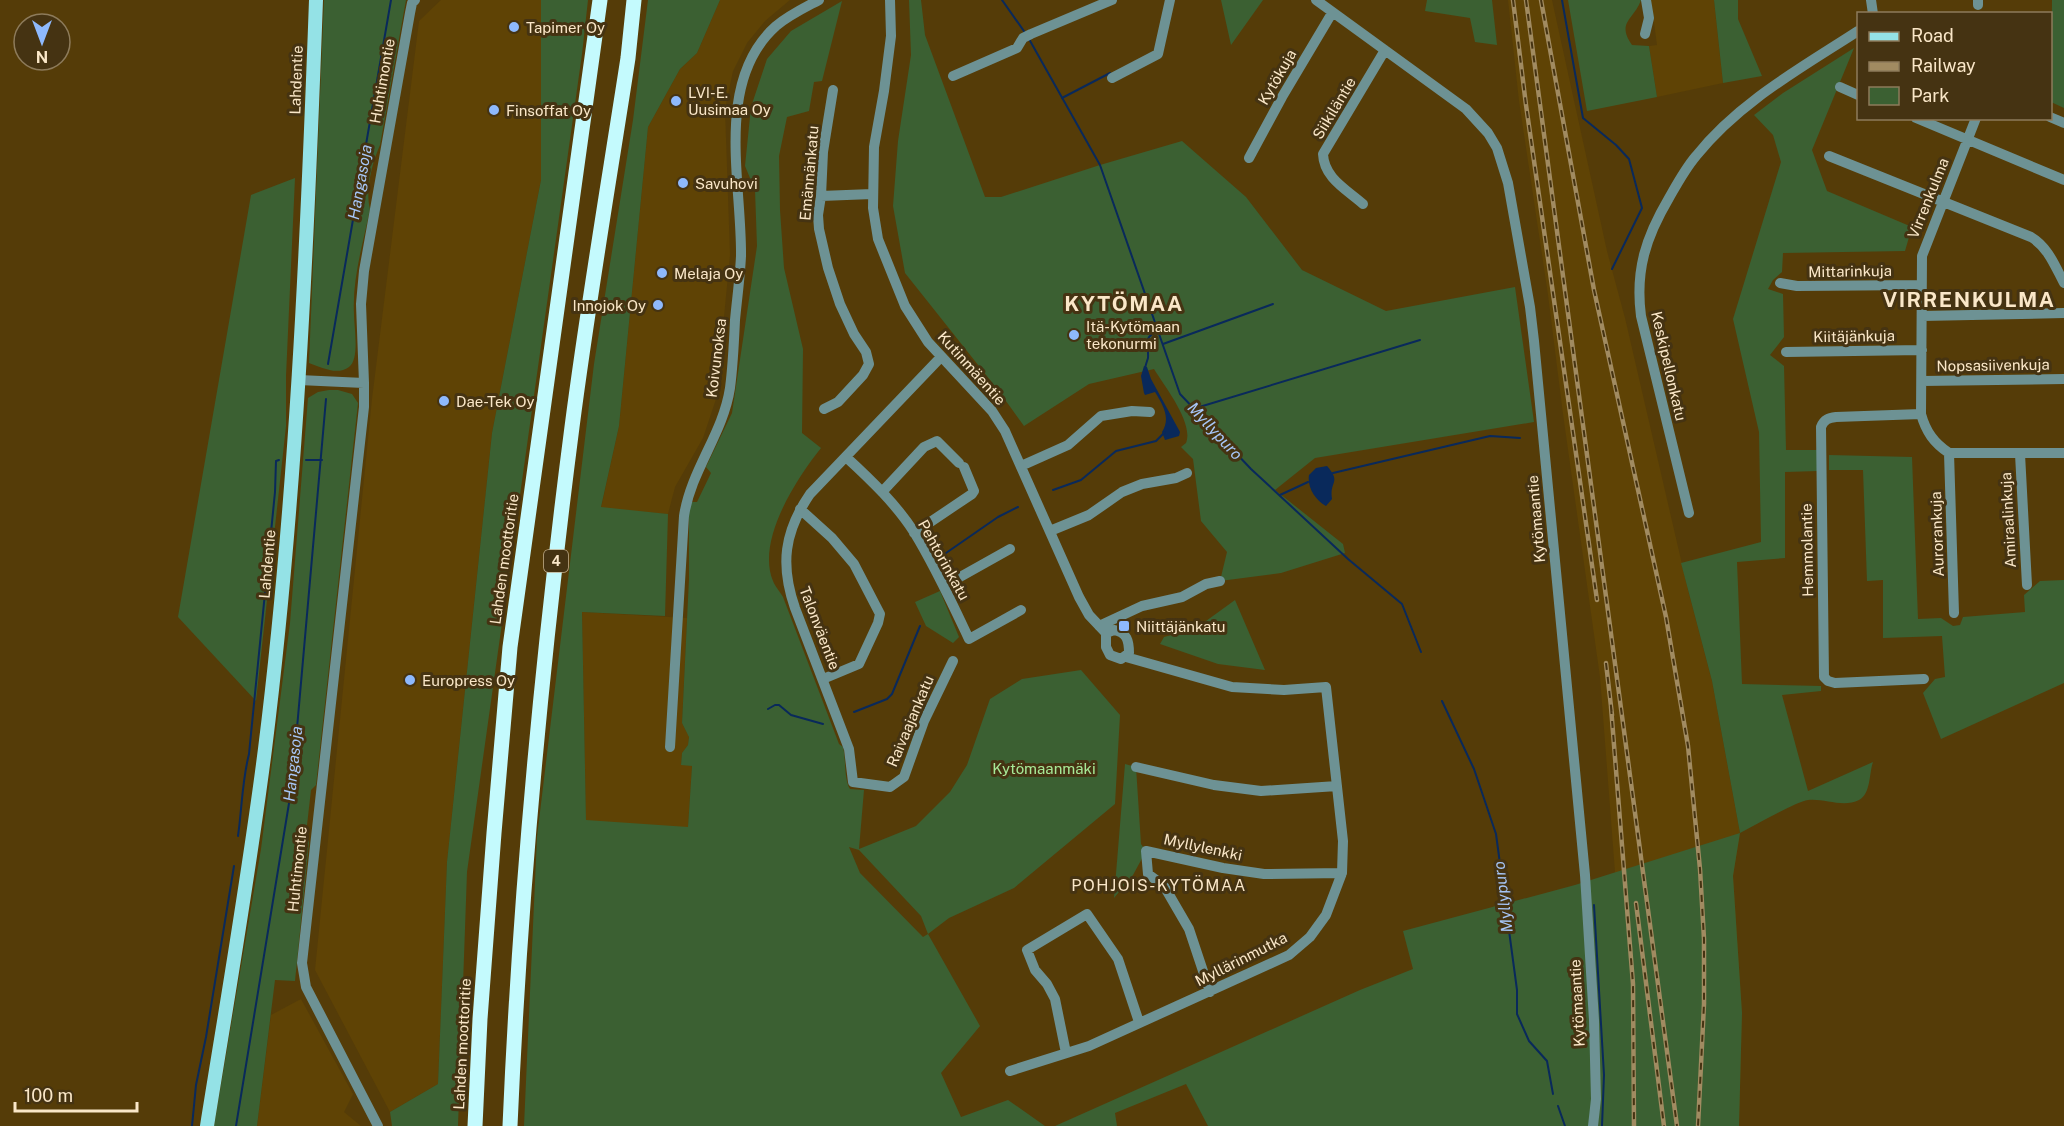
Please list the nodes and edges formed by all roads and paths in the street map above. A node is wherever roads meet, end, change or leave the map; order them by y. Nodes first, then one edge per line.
1 (316, 0) edge
2 (415, 0) edge
3 (600, 0) edge
4 (634, 0) edge
5 (819, 0) edge
6 (890, 0) edge
7 (1113, 0) edge
8 (1170, 0) edge
9 (1316, 0) edge
10 (1647, 0) edge
11 (1332, 13) junction
12 (1857, 32) edge
13 (1645, 34) dead end
14 (1385, 50) junction
15 (953, 76) dead end
16 (1112, 78) dead end
17 (1840, 87) dead end
18 (833, 90) dead end
19 (1857, 95) edge
20 (1921, 120) edge
21 (1975, 120) edge
22 (1968, 140) junction
23 (1829, 156) dead end
24 (1250, 158) dead end
25 (2064, 180) edge
26 (872, 194) junction
27 (821, 196) junction
28 (1943, 200) junction
29 (1363, 204) dead end
30 (1780, 283) dead end
31 (2064, 283) edge
32 (1921, 285) junction
33 (2064, 313) edge
34 (1922, 316) junction
35 (1922, 350) junction
36 (1786, 352) dead end
37 (940, 357) junction
38 (2064, 379) edge
39 (299, 380) junction
40 (1922, 381) junction
41 (364, 383) junction
42 (824, 409) dead end
43 (1150, 412) dead end
44 (1921, 414) junction
45 (1949, 453) junction
46 (2020, 453) junction
47 (2064, 453) edge
48 (846, 457) junction
49 (1021, 466) junction
50 (1187, 473) dead end
51 (882, 492) junction
52 (800, 509) junction
53 (1689, 513) dead end
54 (1050, 531) junction
55 (914, 532) junction
56 (1010, 549) dead end
57 (1220, 581) dead end
58 (2027, 585) dead end
59 (944, 586) junction
60 (1021, 610) dead end
61 (1954, 613) dead end
62 (1102, 629) junction
63 (1126, 657) junction
64 (953, 661) dead end
65 (823, 679) junction
66 (1924, 679) dead end
67 (1326, 687) joint
68 (670, 747) dead end
69 (1136, 767) dead end
70 (853, 782) joint
71 (1337, 786) junction
72 (1342, 873) junction
73 (1210, 992) junction
74 (1139, 1022) junction
75 (1066, 1053) junction
76 (1010, 1071) dead end
77 (207, 1126) edge
78 (378, 1126) edge
79 (476, 1126) edge
80 (510, 1126) edge
81 (1593, 1126) edge

1 - 39 main road, Lahdentie
2 - 41 street, Huhtimontie
3 - 79 highway, Lahden moottoritie / 4
4 - 80 highway, 4
5 - 68 street, Koivunoksa
6 - 26 street, Kutinmäentie
7 - 15 street
8 - 16 street
9 - 11 street, Kytömaantie
10 - 13 street
11 - 14 street, Kytömaantie
11 - 24 street, Kytökuja
12 - 53 street, Keskipellonkatu
14 - 29 street, Siikiläntie
14 - 81 street, Kytömaantie
17 - 19 street
18 - 27 street, Emännänkatu
20 - 22 street
21 - 22 street, Virrenkulma
22 - 25 street
22 - 28 street, Virrenkulma
23 - 28 street
26 - 27 street
26 - 37 street, Kutinmäentie
27 - 42 street, Emännänkatu
28 - 31 street
28 - 32 street, Virrenkulma
30 - 32 street, Mittarinkuja
32 - 34 street, Virrenkulma
33 - 34 street
34 - 35 street, Virrenkulma
35 - 36 street, Kiitäjänkuja
35 - 40 street, Virrenkulma
37 - 48 street, Talonväentie
37 - 49 street, Kutinmäentie
38 - 40 street, Nopsasiivenkuja
39 - 41 street
39 - 77 main road, Lahdentie
40 - 44 street, Virrenkulma
41 - 78 street, Huhtimontie
43 - 49 street
44 - 45 street, Virrenkulma
44 - 66 street, Hemmolantie
45 - 46 street
45 - 61 street, Aurorankuja
46 - 47 street
46 - 58 street, Amiraalinkuja
48 - 51 street, Pehtorinkatu
48 - 52 street, Talonväentie
49 - 54 street, Kutinmäentie
50 - 54 street
51 - 55 street, Pehtorinkatu
51 - 55 street
52 - 65 street, Talonväentie
52 - 65 street
54 - 62 street, Kutinmäentie
55 - 59 street, Pehtorinkatu
56 - 59 street
57 - 62 street
59 - 60 street, Pehtorinkatu
62 - 63 street, Kutinmäentie
62 - 63 street
63 - 67 street, Kutinmäentie
64 - 70 street, Raivaajankatu
65 - 70 street, Talonväentie
67 - 71 street, Myllärinmutka
69 - 71 street
71 - 72 street, Myllärinmutka
72 - 73 street, Myllärinmutka
72 - 73 street, Myllylenkki
73 - 74 street, Myllärinmutka
74 - 75 street, Myllärinmutka
74 - 75 street
75 - 76 street, Myllärinmutka

